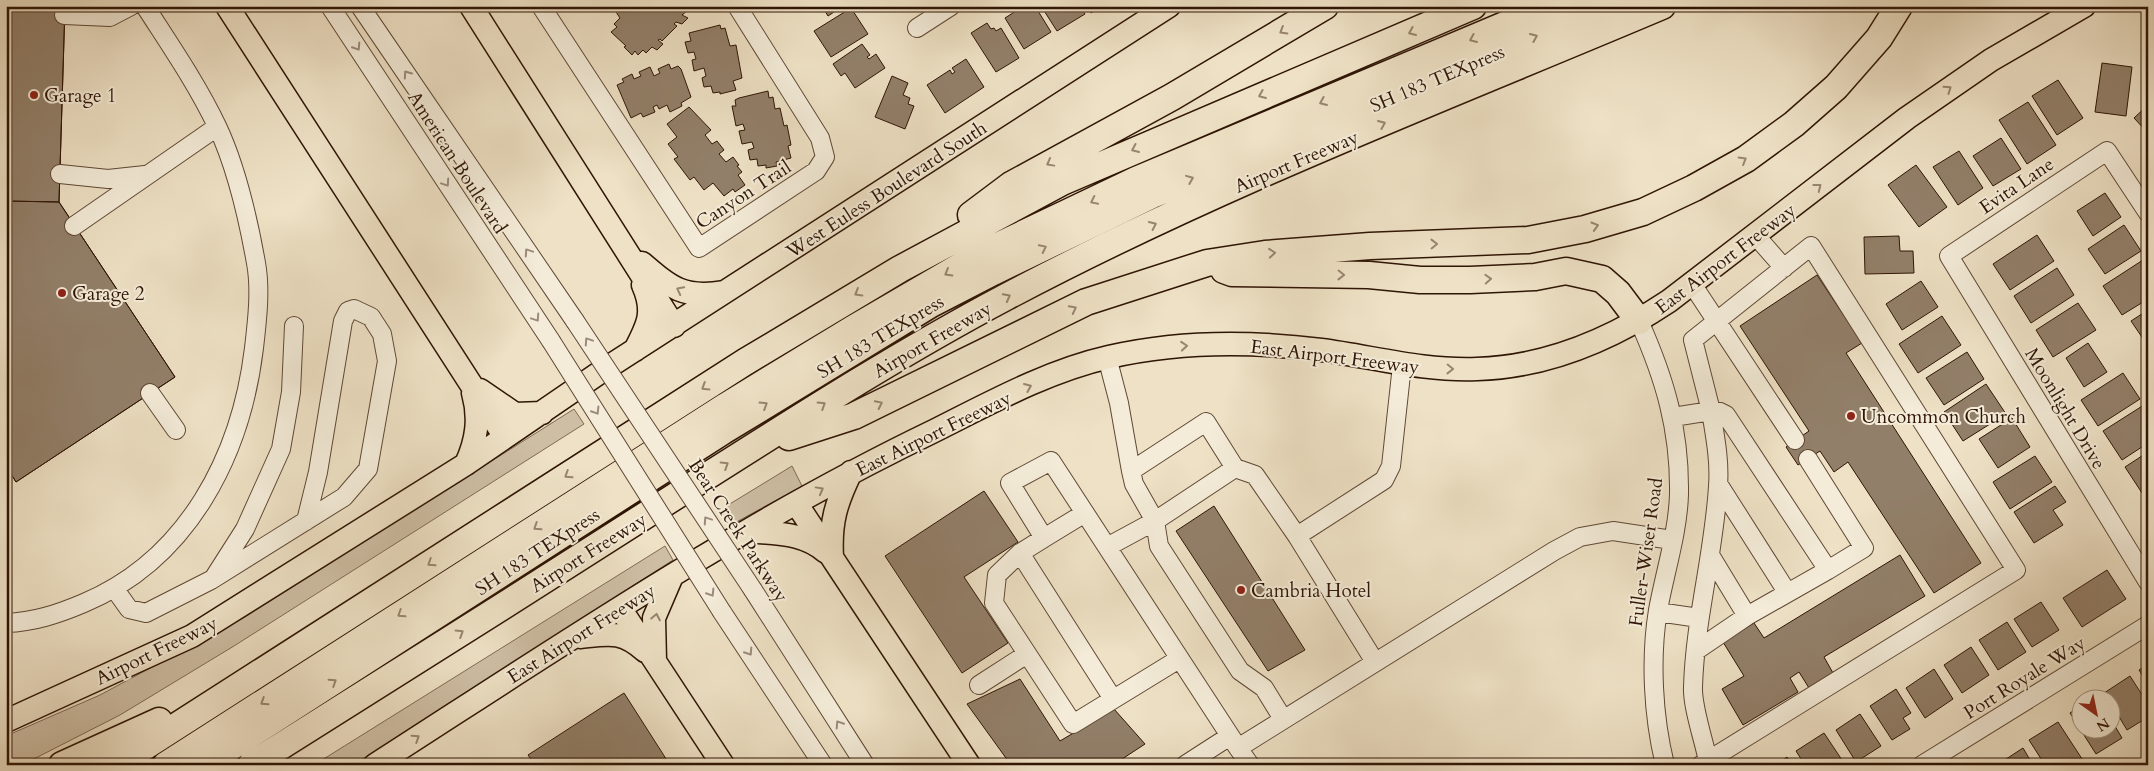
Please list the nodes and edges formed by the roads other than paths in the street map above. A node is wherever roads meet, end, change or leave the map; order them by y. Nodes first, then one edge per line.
1 (131, 6) edge
2 (145, 6) edge
3 (227, 6) edge
4 (330, 6) edge
5 (360, 6) edge
6 (471, 6) edge
7 (541, 6) edge
8 (737, 6) edge
9 (951, 6) edge
10 (1325, 6) edge
11 (1473, 6) edge
12 (1550, 6) edge
13 (1609, 6) edge
14 (1662, 6) edge
15 (1899, 6) edge
16 (2084, 6) edge
17 (1162, 8) edge
18 (64, 15) dead end
19 (923, 18) edge
20 (218, 126) junction
21 (60, 174) dead end
22 (148, 174) junction
23 (2148, 213) edge
24 (74, 226) dead end
25 (1756, 236) junction
26 (625, 248) junction
27 (1949, 256) joint
28 (1207, 263) junction
29 (900, 268) junction
30 (1784, 268) junction
31 (1692, 284) junction
32 (727, 292) junction
33 (575, 321) joint
34 (1639, 321) junction
35 (1717, 321) junction
36 (294, 326) dead end
37 (674, 326) junction
38 (635, 350) junction
39 (1107, 358) junction
40 (1402, 365) junction
41 (602, 371) joint
42 (470, 382) junction
43 (150, 393) dead end
44 (1711, 411) junction
45 (542, 412) junction
46 (1673, 417) junction
47 (176, 430) dead end
48 (505, 437) junction
49 (1795, 440) dead end
50 (750, 449) junction
51 (1808, 459) dead end
52 (466, 464) junction
53 (1235, 468) junction
54 (1131, 471) junction
55 (851, 472) junction
56 (1718, 485) junction
57 (796, 503) junction
58 (1085, 513) junction
59 (1156, 520) junction
60 (306, 521) junction
61 (747, 531) junction
62 (1297, 536) junction
63 (1044, 538) junction
64 (1672, 540) junction
65 (1107, 548) junction
66 (1020, 553) junction
67 (1710, 555) junction
68 (832, 558) junction
69 (1828, 570) junction
70 (672, 576) junction
71 (212, 580) junction
72 (2148, 582) edge
73 (114, 588) junction
74 (1787, 592) junction
75 (620, 608) junction
76 (1658, 612) junction
77 (1747, 616) junction
78 (1700, 618) junction
79 (6, 624) edge
80 (2148, 625) edge
81 (572, 638) junction
82 (1696, 650) junction
83 (1027, 654) junction
84 (1180, 658) junction
85 (655, 661) junction
86 (1375, 662) junction
87 (242, 684) junction
88 (979, 685) dead end
89 (1113, 700) junction
90 (1283, 719) junction
91 (6, 721) edge
92 (311, 727) junction
93 (1234, 742) junction
94 (1704, 763) edge
95 (62, 765) edge
96 (116, 765) edge
97 (166, 765) edge
98 (203, 765) edge
99 (251, 765) edge
100 (265, 765) edge
101 (375, 765) edge
102 (723, 765) edge
103 (824, 765) edge
104 (866, 765) edge
105 (968, 765) edge
106 (1184, 765) edge
107 (1250, 765) edge
108 (1665, 765) edge
109 (1922, 765) edge

1 - 18 street
2 - 20 street
3 - 42 main road
4 -> 103 street, American Boulevard, bridge
33 -> 5 street, American Boulevard
6 - 26 main road
7 - 8 street, Canyon Trail
9 - 19 street
10 -> 29 highway
11 -> 29 highway
12 -> 97 highway, SH 183 TEXpress
98 -> 13 highway, SH 183 TEXpress
50 -> 14 highway, Airport Freeway
28 -> 15 highway
25 -> 16 main road, East Airport Freeway
17 - 32 main road, West Euless Boulevard South
20 - 22 street
20 - 73 street
21 - 22 street
22 - 24 street
23 - 27 street, Evita Lane
25 - 30 street
25 - 31 main road, East Airport Freeway
32 -> 26 main road
26 - 37 main road
26 - 38 main road
27 - 72 street, Moonlight Drive
28 -> 34 highway
50 -> 28 highway
29 -> 87 highway
30 - 35 street
30 - 94 street
31 - 34 main road, East Airport Freeway
31 - 35 street
32 - 37 main road, West Euless Boulevard South
104 -> 33 street, Bear Creek Parkway, bridge
40 -> 34 main road, East Airport Freeway
34 - 46 street, Fuller-Wiser Road
35 - 44 street
35 - 49 street
36 - 71 street
37 - 38 main road, West Euless Boulevard South
38 - 41 main road, West Euless Boulevard South
39 -> 40 main road, East Airport Freeway
39 - 54 street
55 -> 39 main road, East Airport Freeway
40 - 62 street
41 - 45 main road, Airport Freeway
42 - 45 main road
42 - 48 main road
42 - 52 main road
43 - 47 street
44 - 46 street
44 - 56 street
44 - 69 street
45 - 48 main road, Airport Freeway
46 - 64 street, Fuller-Wiser Road
48 - 52 main road, Airport Freeway
92 -> 50 highway, Airport Freeway
51 - 69 street
52 - 91 main road, Airport Freeway
53 - 54 street
53 - 59 street
53 - 62 street
54 - 59 street
57 -> 55 main road, East Airport Freeway
55 - 68 main road
56 - 67 street
56 - 74 street
57 - 61 main road, East Airport Freeway
57 - 68 main road
58 - 63 street
58 - 63 street
58 - 65 street
59 - 65 street
59 - 90 street
60 - 60 street
60 - 71 street
61 - 68 main road
61 - 70 main road, East Airport Freeway
62 - 86 street
63 - 66 street
64 - 76 street, Fuller-Wiser Road
64 - 86 street
65 - 84 street
66 - 83 street
66 - 89 street
67 - 77 street
67 - 78 street
68 - 105 main road
69 - 74 street
70 - 75 main road, East Airport Freeway
85 -> 70 main road
71 - 73 street
73 - 79 street
74 - 77 street
75 - 81 main road, East Airport Freeway
75 - 85 main road
76 - 78 street
76 - 108 street, Fuller-Wiser Road
77 - 82 street
78 - 82 street
80 - 109 street, Port Royale Way
81 - 85 main road
101 -> 81 main road, East Airport Freeway
82 - 94 street
83 - 88 street
83 - 89 street
84 - 89 street
84 - 93 street
85 - 102 main road
86 - 90 street
87 - 95 highway
87 - 96 highway
90 - 93 street
92 - 99 highway, Airport Freeway
92 - 100 highway
93 - 106 street
93 - 107 street

